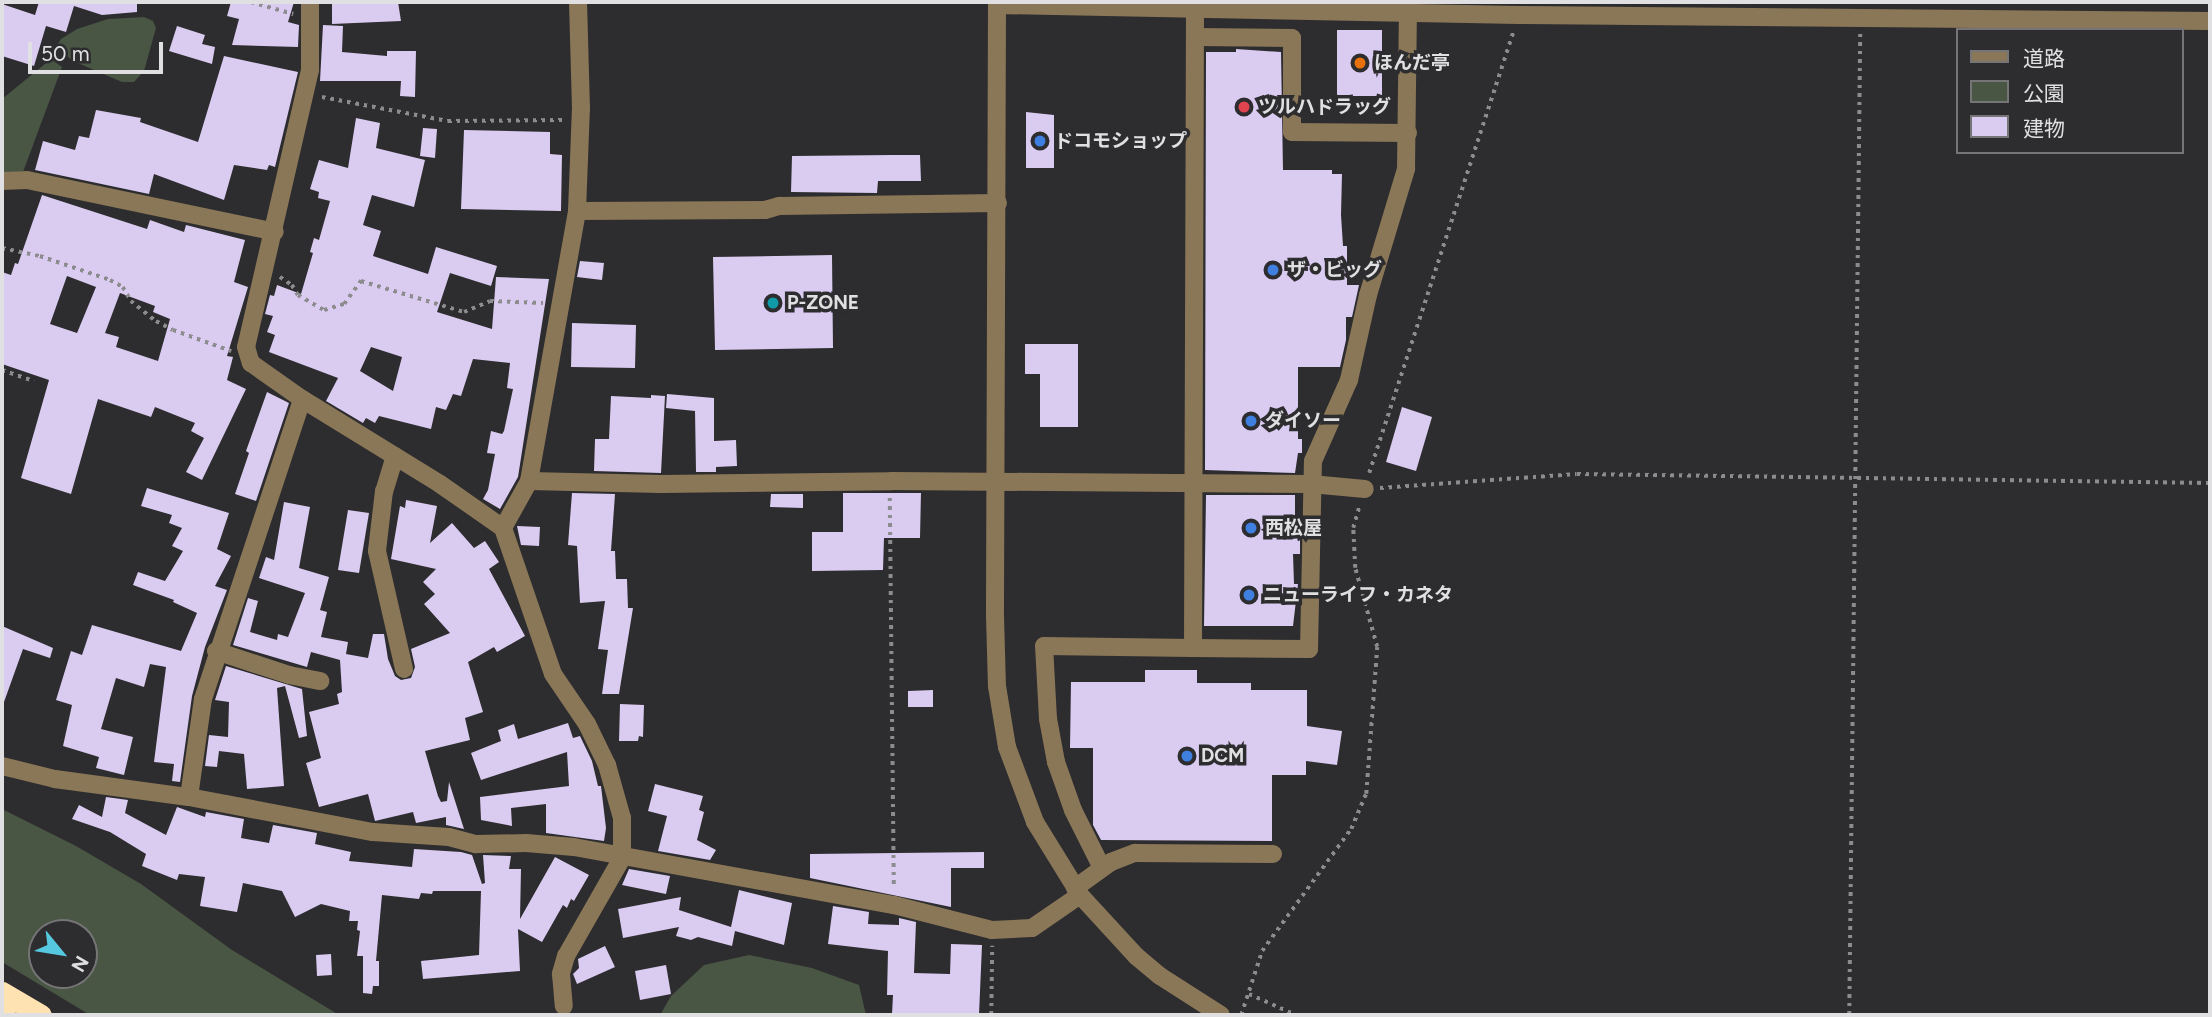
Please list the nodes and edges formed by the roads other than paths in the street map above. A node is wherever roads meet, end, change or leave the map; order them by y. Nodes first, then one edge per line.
1 (578, 2) edge
2 (997, 3) edge
3 (1195, 5) edge
4 (309, 10) edge
5 (1408, 12) junction
6 (2210, 21) edge
7 (1195, 37) junction
8 (1408, 140) junction
9 (2, 181) edge
10 (998, 203) junction
11 (577, 211) junction
12 (275, 232) junction
13 (302, 399) junction
14 (395, 456) junction
15 (529, 481) junction
16 (996, 484) junction
17 (1193, 484) junction
18 (1311, 484) junction
19 (1365, 489) road end
20 (503, 528) junction
21 (1193, 648) junction
22 (216, 651) junction
23 (404, 669) dead end
24 (320, 681) dead end
25 (2, 766) edge
26 (190, 797) junction
27 (1273, 854) dead end
28 (622, 858) junction
29 (1102, 868) junction
30 (1077, 892) junction
31 (2, 992) edge
32 (564, 1006) dead end
33 (41, 1015) edge
34 (1221, 1015) edge

1 - 11 street
2 - 3 street
2 - 10 street
3 - 5 street
3 - 7 street
4 - 12 street
5 - 6 street
5 - 8 street
7 - 8 street
7 - 17 street
8 - 18 street
9 - 12 street
10 - 11 street
10 - 16 street
11 - 15 street
12 - 13 street
13 - 14 street
13 - 22 street
14 - 20 street
14 - 23 street
15 - 16 street
15 - 20 street
16 - 17 street
16 - 30 street
17 - 18 street
17 - 21 street
18 - 19 street
18 - 21 street
20 - 28 street
21 - 29 street
22 - 24 street
22 - 26 street
25 - 26 street
26 - 28 street
27 - 29 street
28 - 30 street
28 - 32 street
29 - 30 street
30 - 34 street
31 - 33 highway

